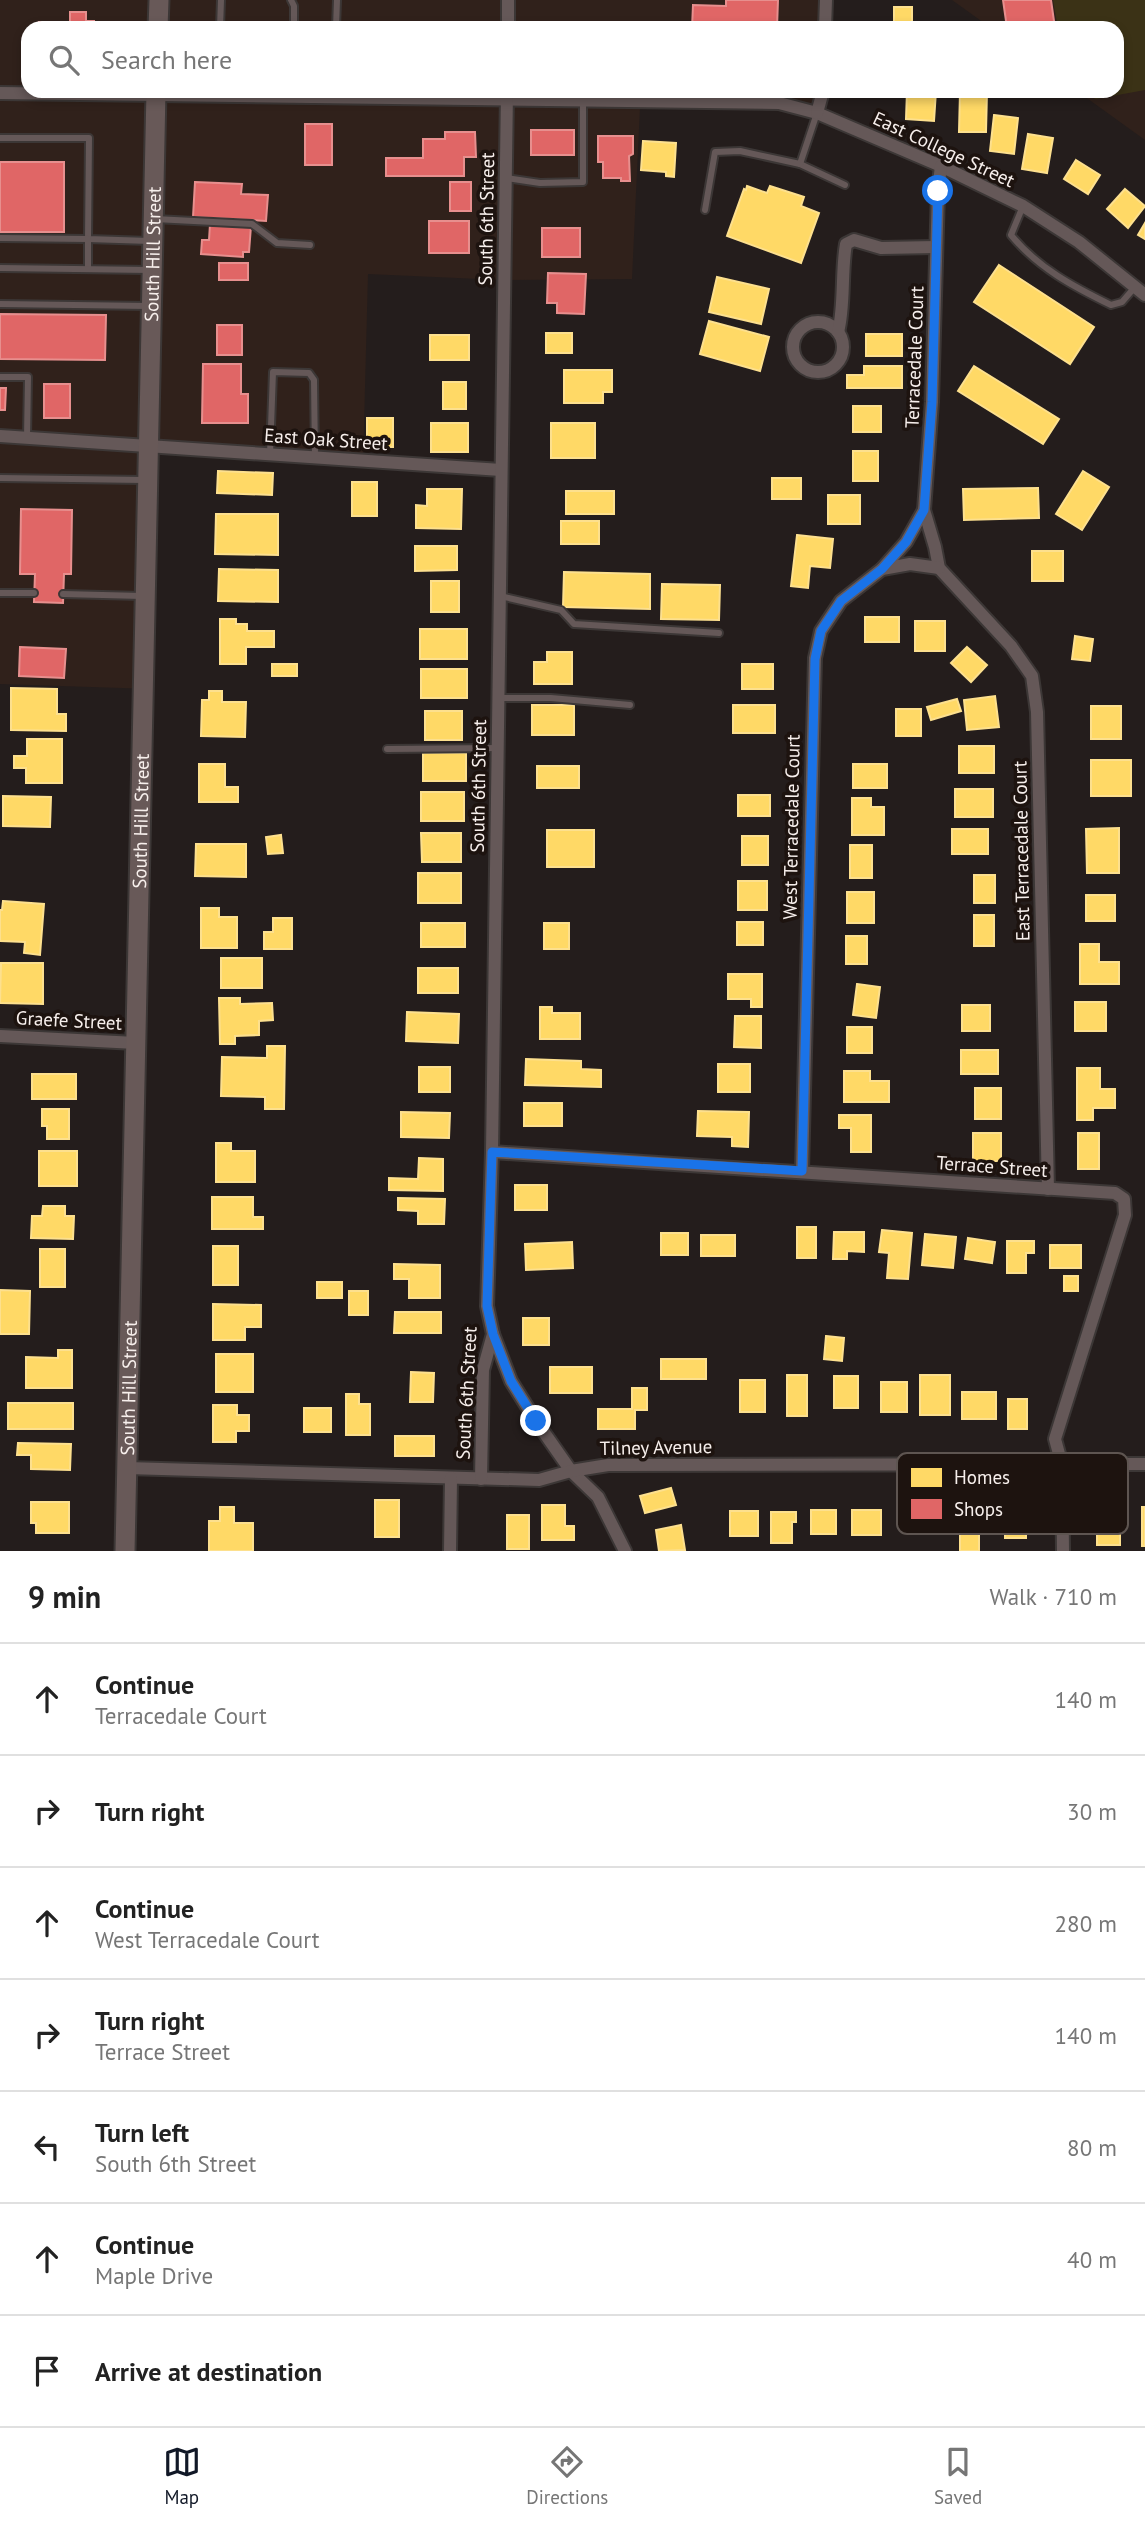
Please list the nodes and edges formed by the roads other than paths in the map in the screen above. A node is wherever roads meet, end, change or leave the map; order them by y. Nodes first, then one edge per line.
1 (159, 0) edge
2 (221, 0) edge
3 (337, 0) edge
4 (508, 0) edge
5 (826, 0) edge
6 (295, 2) edge
7 (158, 21) edge
8 (220, 21) edge
9 (294, 21) edge
10 (336, 21) edge
11 (508, 21) edge
12 (825, 21) edge
13 (0, 93) edge
14 (21, 93) edge
15 (156, 98) edge
16 (507, 98) edge
17 (553, 98) edge
18 (821, 98) edge
19 (583, 100) junction
20 (817, 113) junction
21 (0, 138) edge
22 (800, 164) junction
23 (941, 166) junction
24 (506, 178) junction
25 (845, 185) dead end
26 (1023, 206) junction
27 (705, 210) dead end
28 (153, 219) junction
29 (0, 238) edge
30 (88, 239) junction
31 (152, 241) junction
32 (310, 245) dead end
33 (936, 247) junction
34 (0, 268) edge
35 (88, 269) junction
36 (151, 271) junction
37 (1140, 291) edge
38 (0, 304) edge
39 (151, 306) junction
40 (838, 332) junction
41 (0, 377) edge
42 (0, 436) edge
43 (27, 438) junction
44 (147, 447) junction
45 (270, 455) junction
46 (315, 458) junction
47 (502, 470) junction
48 (0, 478) edge
49 (146, 481) junction
50 (924, 510) junction
51 (939, 568) junction
52 (882, 569) junction
53 (0, 593) edge
54 (34, 593) dead end
55 (63, 594) dead end
56 (144, 596) junction
57 (500, 596) junction
58 (719, 633) dead end
59 (499, 698) junction
60 (630, 705) dead end
61 (498, 748) junction
62 (387, 749) dead end
63 (0, 1036) edge
64 (136, 1043) junction
65 (492, 1152) junction
66 (802, 1171) junction
67 (1048, 1189) junction
68 (493, 1334) junction
69 (1059, 1453) edge
70 (897, 1465) edge
71 (127, 1468) junction
72 (571, 1471) junction
73 (451, 1478) junction
74 (481, 1479) junction
75 (125, 1551) edge
76 (450, 1551) edge
77 (625, 1551) edge

1 - 7 main road
2 - 8 lane
3 - 10 lane
4 - 11 street
5 - 12 street
6 - 9 lane
13 - 14 street, East College Street
15 - 28 main road, South Hill Street
16 - 24 street, South 6th Street
17 - 19 street, East College Street
18 - 20 street
19 - 20 street, East College Street
19 - 24 lane
20 - 22 lane
20 - 23 street, East College Street
21 - 30 lane
22 - 25 lane
22 - 27 lane
23 - 26 street, East College Street
23 - 33 street, Terracedale Court
24 - 47 street, South 6th Street
26 - 37 street, East College Street
26 - 37 lane
28 - 31 main road, South Hill Street
28 - 32 lane
29 - 30 lane
30 - 31 lane
30 - 35 lane
31 - 36 main road, South Hill Street
33 - 40 street
33 - 50 street, Terracedale Court
34 - 35 lane
35 - 36 lane
36 - 39 main road, South Hill Street
38 - 39 lane
39 - 44 main road, South Hill Street
40 - 40 street
41 - 43 lane
42 - 43 street, East Oak Street
43 - 44 street, East Oak Street
44 - 45 street, East Oak Street
44 - 49 main road, South Hill Street
45 - 46 street, East Oak Street
45 - 46 lane
46 - 47 street, East Oak Street
47 - 57 street, South 6th Street
48 - 49 lane
49 - 56 main road, South Hill Street
50 - 51 street, Terracedale Court
50 - 52 street, West Terracedale Court
51 - 52 street
51 - 67 street, East Terracedale Court
52 - 66 street, West Terracedale Court
53 - 54 lane
55 - 56 lane
56 - 64 main road, South Hill Street
57 - 58 lane
57 - 59 street, South 6th Street
59 - 60 lane
59 - 61 street, South 6th Street
61 - 62 lane
61 - 65 street, South 6th Street
63 - 64 street, Graefe Street
64 - 71 main road, South Hill Street
65 - 66 street, Terrace Street
65 - 68 street, South 6th Street
66 - 67 street, Terrace Street
67 - 69 street, Terrace Street
68 - 72 street
68 - 74 street, South 6th Street
70 - 72 street, Tilney Avenue
71 - 73 street, Tilney Avenue
71 - 75 main road, South Hill Street
72 - 74 street, Tilney Avenue
72 - 77 street
73 - 74 street, Tilney Avenue
73 - 76 street

